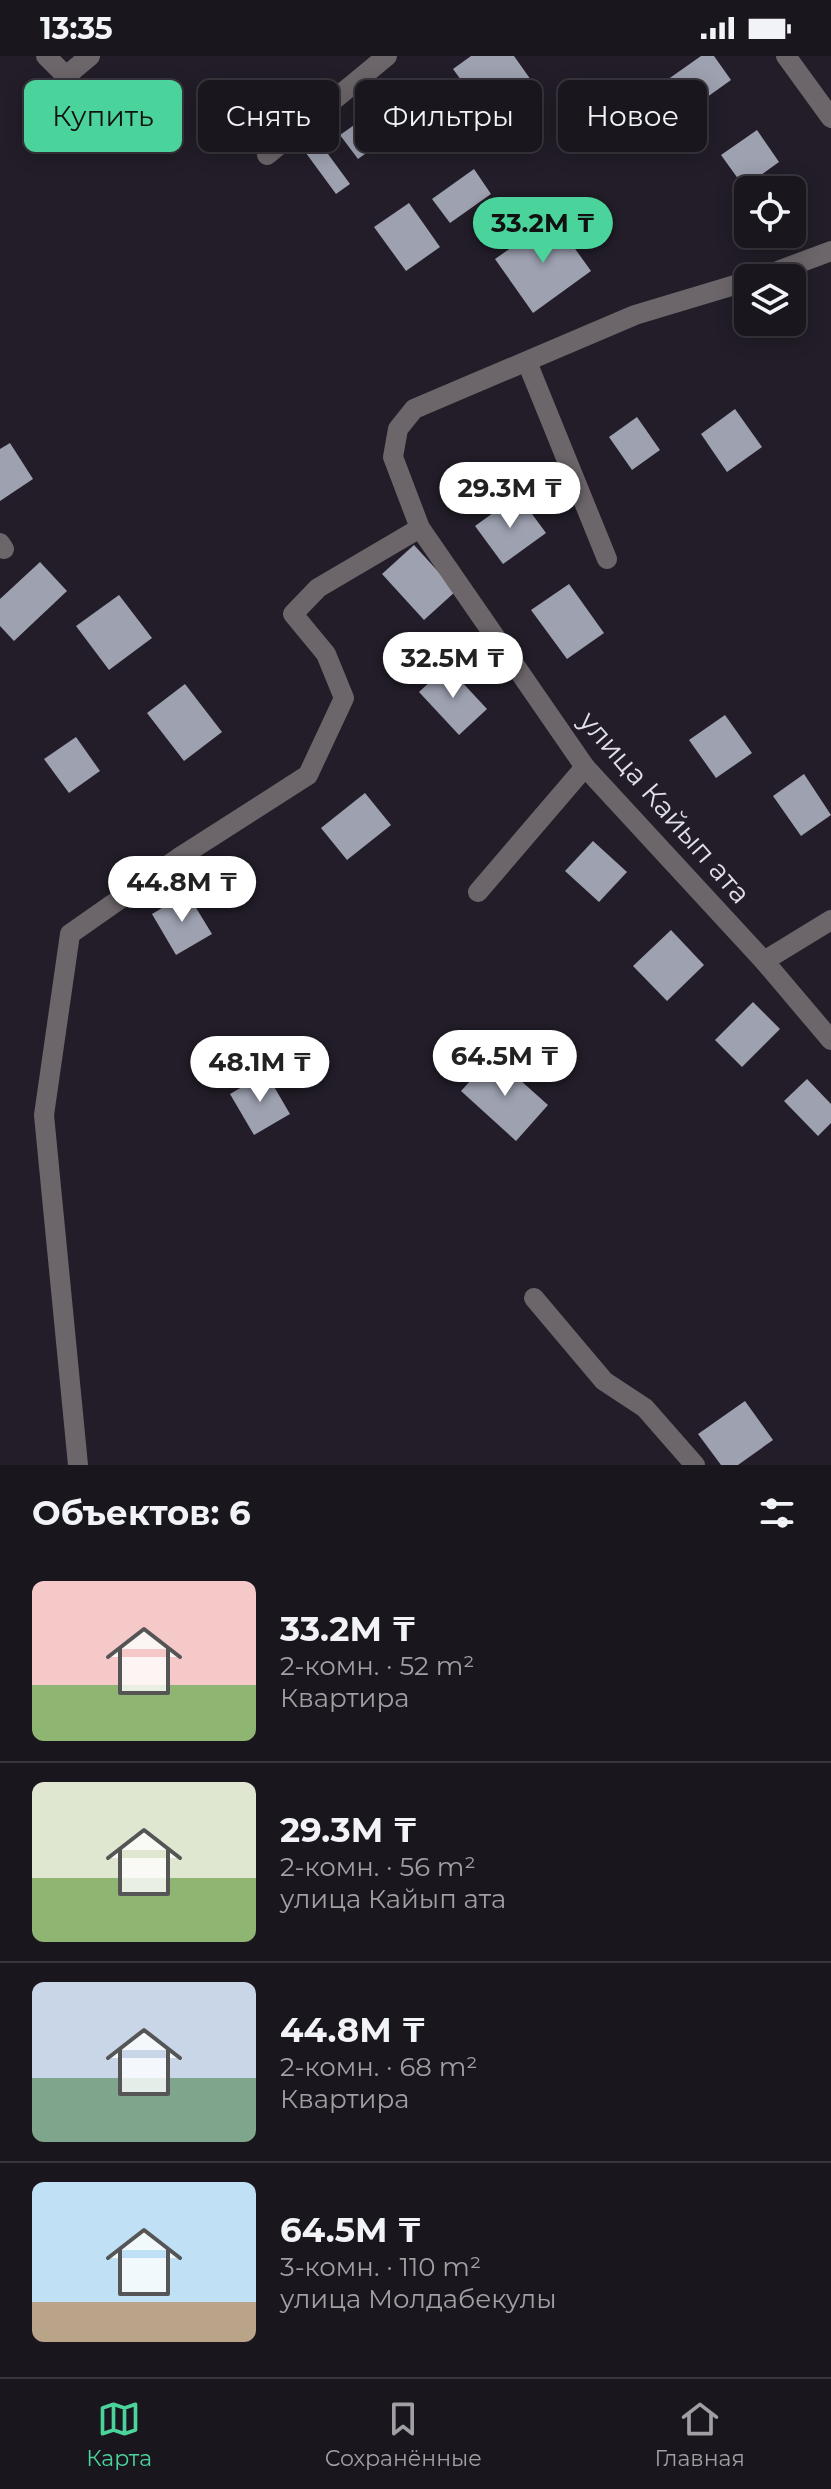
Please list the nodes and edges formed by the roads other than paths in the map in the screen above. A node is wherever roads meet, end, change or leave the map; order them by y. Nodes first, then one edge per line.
1 (46, 56) edge
2 (90, 56) edge
3 (387, 56) edge
4 (786, 56) edge
5 (831, 118) edge
6 (267, 155) dead end
7 (831, 251) edge
8 (796, 264) edge
9 (734, 285) edge
10 (527, 362) junction
11 (420, 528) junction
12 (607, 559) dead end
13 (585, 767) junction
14 (478, 892) dead end
15 (831, 920) edge
16 (764, 961) junction
17 (831, 1040) edge
18 (534, 1298) dead end
19 (78, 1465) edge
20 (695, 1465) edge

1 - 2 street
3 - 6 street
4 - 5 street
7 - 8 street
9 - 10 street
10 - 11 street, улица Кайып ата
10 - 12 street
11 - 13 street, улица Кайып ата
11 - 19 street
13 - 14 street
13 - 16 street, улица Кайып ата
15 - 16 street
16 - 17 street, улица Кайып ата
18 - 20 street

